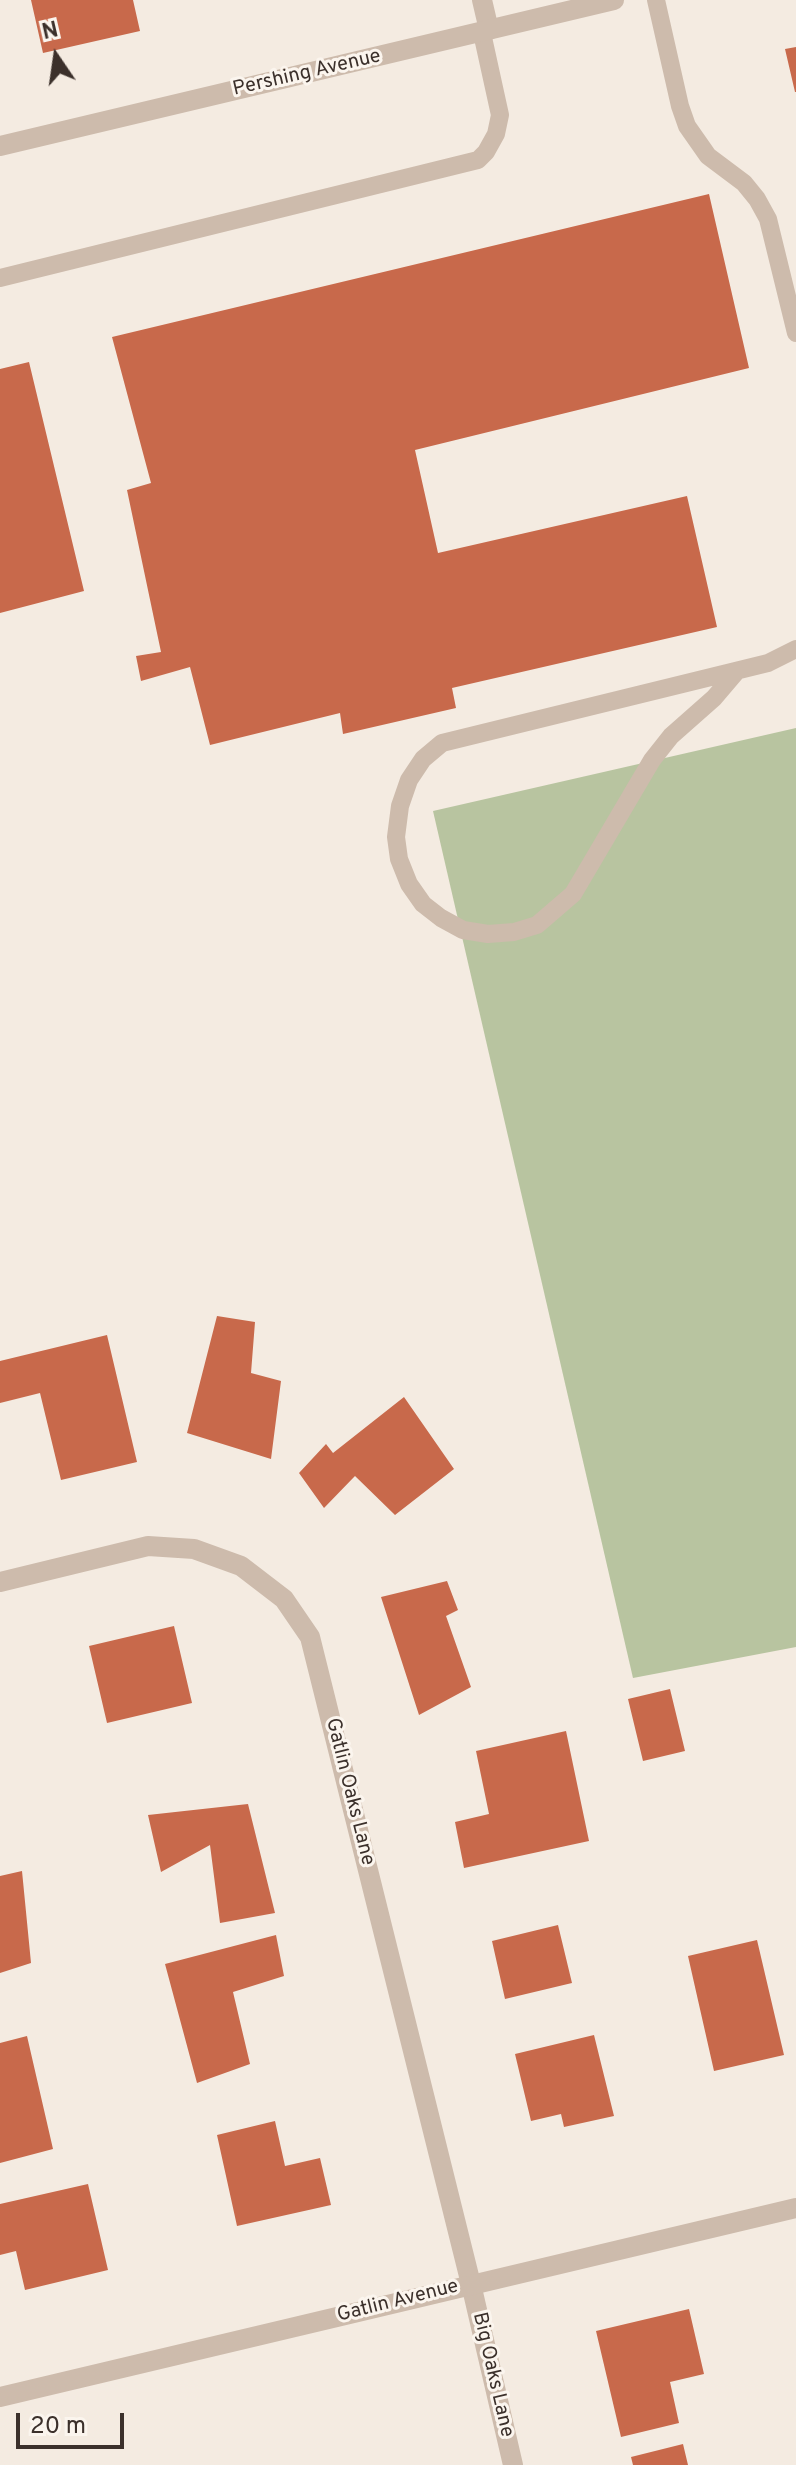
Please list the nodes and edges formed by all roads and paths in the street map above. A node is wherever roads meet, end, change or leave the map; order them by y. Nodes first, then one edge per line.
1 (482, 0) edge
2 (614, 0) edge
3 (656, 0) edge
4 (485, 31) junction
5 (0, 146) edge
6 (0, 278) edge
7 (796, 333) edge
8 (796, 649) edge
9 (737, 671) junction
10 (0, 1582) edge
11 (796, 2208) edge
12 (471, 2284) junction
13 (0, 2397) edge
14 (513, 2465) edge

1 - 4 street
2 - 4 street, Pershing Avenue
3 - 7 lane
4 - 5 street, Pershing Avenue
4 - 6 lane
8 - 9 lane
9 - 9 lane
10 - 12 street, Gatlin Oaks Lane
11 - 12 street, Gatlin Avenue
12 - 13 street, Gatlin Avenue
12 - 14 street, Big Oaks Lane

